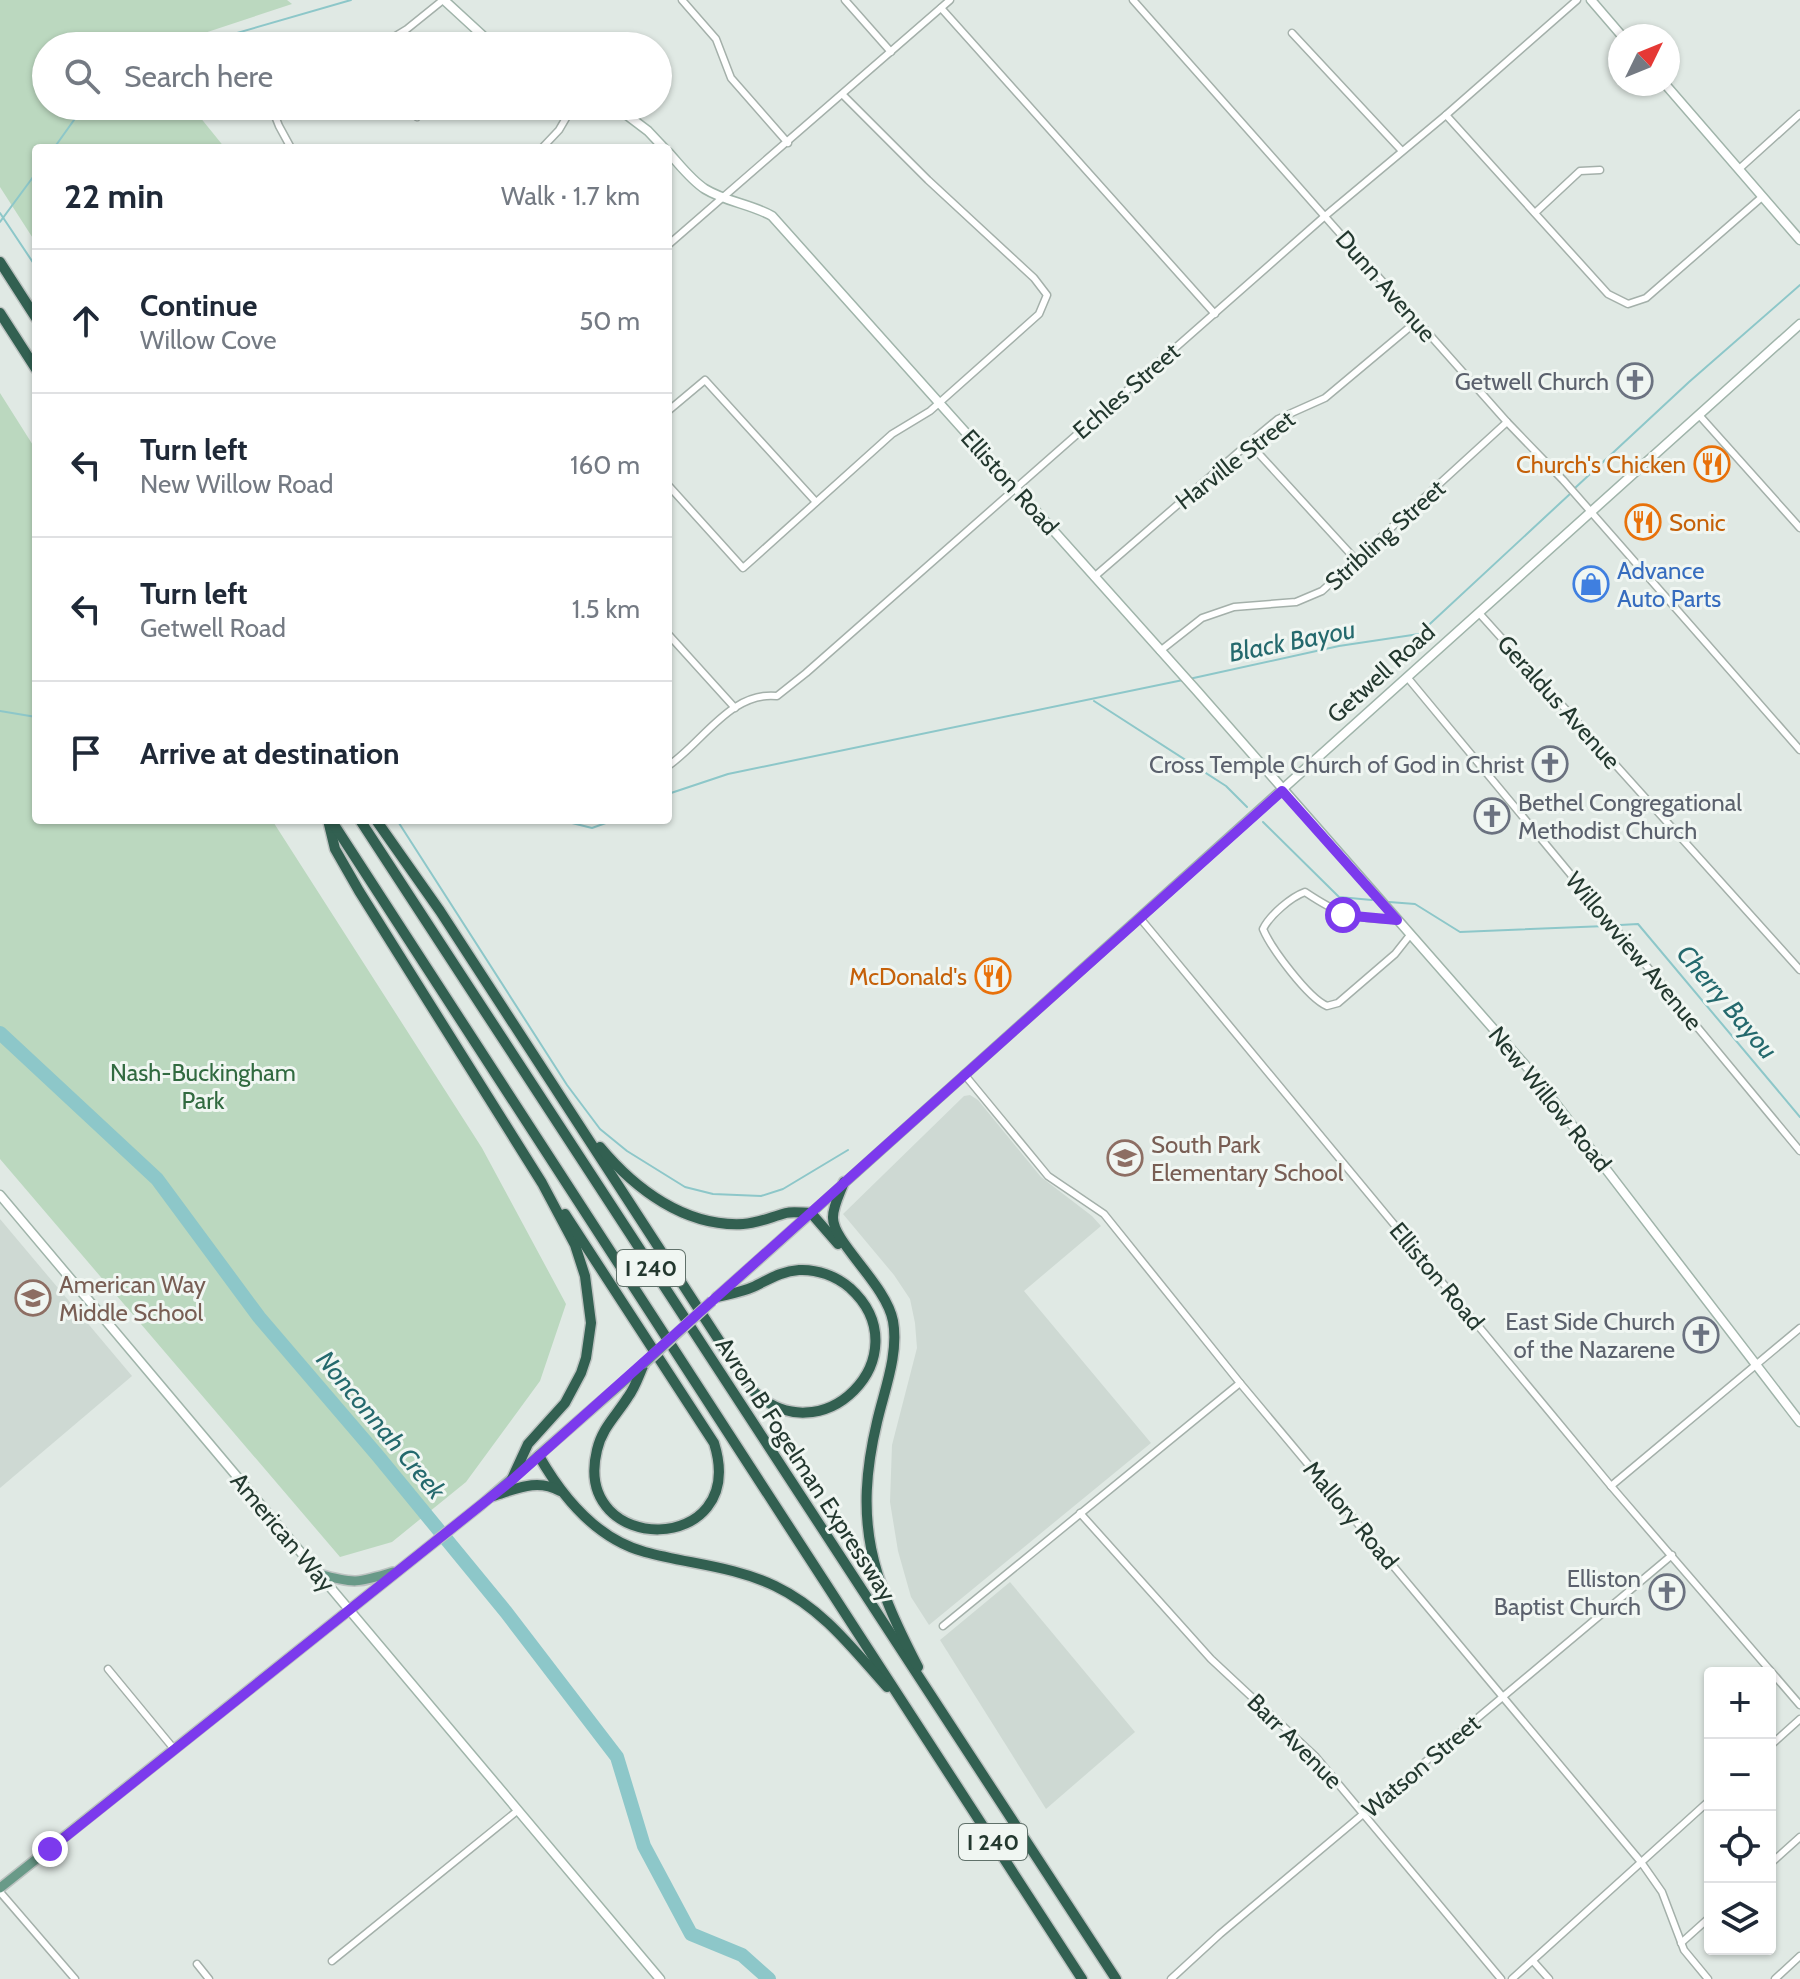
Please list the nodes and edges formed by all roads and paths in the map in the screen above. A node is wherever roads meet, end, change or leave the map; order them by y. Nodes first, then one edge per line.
1 (444, 0) edge
2 (682, 0) edge
3 (845, 0) edge
4 (950, 0) edge
5 (1133, 0) edge
6 (1577, 0) edge
7 (1591, 0) edge
8 (941, 8) junction
9 (1612, 24) edge
10 (402, 32) edge
11 (479, 32) edge
12 (1292, 33) dead end
13 (891, 52) junction
14 (843, 95) junction
15 (1675, 96) edge
16 (1800, 114) edge
17 (1446, 115) junction
18 (277, 120) edge
19 (565, 120) edge
20 (633, 120) edge
21 (788, 143) junction
22 (289, 144) edge
23 (546, 144) edge
24 (660, 144) edge
25 (1402, 151) junction
26 (672, 156) edge
27 (1739, 169) junction
28 (1600, 170) dead end
29 (721, 197) junction
30 (1762, 197) junction
31 (1535, 213) junction
32 (1325, 216) junction
33 (1800, 240) edge
34 (672, 241) edge
35 (0, 262) edge
36 (32, 312) edge
37 (0, 313) edge
38 (1215, 314) junction
39 (1417, 321) junction
40 (1800, 324) edge
41 (32, 363) edge
42 (939, 403) junction
43 (672, 408) edge
44 (1699, 415) junction
45 (1507, 422) junction
46 (1249, 443) junction
47 (1016, 488) junction
48 (672, 489) edge
49 (816, 502) junction
50 (1591, 512) junction
51 (1800, 528) edge
52 (1357, 561) junction
53 (1094, 577) junction
54 (1479, 613) junction
55 (672, 638) edge
56 (1160, 651) junction
57 (1407, 677) junction
58 (735, 708) junction
59 (1800, 750) edge
60 (672, 763) edge
61 (1282, 791) junction
62 (330, 824) edge
63 (332, 824) edge
64 (363, 824) edge
65 (379, 824) edge
66 (1140, 918) junction
67 (1397, 920) junction
68 (1410, 935) junction
69 (1800, 970) edge
70 (964, 1074) junction
71 (553, 1084) junction
72 (1800, 1151) edge
73 (844, 1182) junction
74 (542, 1183) junction
75 (0, 1195) edge
76 (811, 1213) junction
77 (856, 1259) junction
78 (715, 1299) junction
79 (1800, 1328) edge
80 (644, 1364) junction
81 (1757, 1365) junction
82 (1240, 1383) junction
83 (1800, 1422) edge
84 (539, 1456) junction
85 (511, 1481) junction
86 (1611, 1486) junction
87 (565, 1495) junction
88 (493, 1496) junction
89 (1080, 1513) junction
90 (1672, 1555) junction
91 (400, 1570) junction
92 (319, 1574) junction
93 (350, 1611) junction
94 (943, 1626) dead end
95 (108, 1669) dead end
96 (1504, 1696) junction
97 (904, 1705) junction
98 (1800, 1705) edge
99 (944, 1714) junction
100 (1800, 1719) edge
101 (1776, 1741) edge
102 (174, 1749) junction
103 (1704, 1805) edge
104 (517, 1811) junction
105 (1365, 1814) junction
106 (1800, 1837) edge
107 (1776, 1859) edge
108 (1641, 1862) junction
109 (0, 1890) edge
110 (1704, 1922) edge
111 (1681, 1943) junction
112 (1800, 1956) edge
113 (332, 1961) dead end
114 (1533, 1961) junction
115 (197, 1964) dead end
116 (75, 1979) edge
117 (209, 1979) edge
118 (660, 1979) edge
119 (1082, 1979) edge
120 (1116, 1979) edge
121 (1171, 1979) edge
122 (1501, 1979) edge
123 (1512, 1979) edge
124 (1549, 1979) edge
125 (1708, 1979) edge
126 (1775, 1979) edge

1 - 10 street
1 - 11 main road
2 - 21 street
3 - 13 street
4 - 8 street
5 - 32 street, Dunn Avenue
6 - 17 street, Echles Street
7 - 9 main road
8 - 13 street
8 - 38 street
12 - 25 street
13 - 14 street
14 - 21 street
14 - 42 street
15 - 27 main road
16 - 27 street
17 - 25 street, Echles Street
17 - 31 street
18 - 22 street
19 - 23 street
20 - 24 main road, Elliston Road
21 - 29 street
25 - 32 street, Echles Street
26 - 29 main road, Elliston Road
27 - 30 main road
28 - 31 street
29 - 34 street
29 - 42 main road, Elliston Road
30 - 31 street
30 - 33 main road
32 - 38 street, Echles Street
32 - 39 street, Dunn Avenue
35 - 36 highway
37 - 41 highway
38 - 47 street, Echles Street
39 - 45 street, Dunn Avenue
39 - 46 street, Harville Street
40 - 44 main road, Getwell Road
42 - 47 main road, Elliston Road
42 - 49 street
43 - 49 street
44 - 50 main road, Getwell Road
44 - 51 street
45 - 50 street, Dunn Avenue
45 - 52 street, Stribling Street
46 - 52 street
46 - 53 street, Harville Street
47 - 53 main road, Elliston Road
47 - 58 street, Echles Street
48 - 49 street
50 - 54 main road, Getwell Road
50 - 59 street, Dunn Avenue
52 - 56 street, Stribling Street
53 - 56 main road, Elliston Road
54 - 57 main road, Getwell Road
54 - 69 street, Geraldus Avenue
55 - 58 street
56 - 61 main road, Elliston Road
57 - 61 main road, Getwell Road
57 - 72 street, Willowview Avenue
58 - 60 street, Echles Street
61 - 66 main road, Getwell Road
61 - 67 main road, New Willow Road
62 - 74 highway
63 - 97 highway, Avron B Fogelman Expressway / I 240
64 - 99 highway, Avron B Fogelman Expressway / I 240
65 - 71 highway
66 - 70 main road, Getwell Road
66 - 86 street, Elliston Road
67 - 68 main road, New Willow Road
67 - 68 street
68 - 81 main road, New Willow Road
70 - 73 main road, Getwell Road
70 - 82 street, Mallory Road
71 - 76 highway
71 - 78 highway
73 - 76 main road, Getwell Road
73 - 77 highway
74 - 80 highway
74 - 85 highway
75 - 92 main road, American Way
76 - 77 highway
76 - 78 main road, Getwell Road
77 - 99 highway
78 - 80 main road, Getwell Road, bridge
79 - 81 street
80 - 84 main road, Getwell Road
81 - 83 main road, New Willow Road
81 - 86 street
82 - 89 street
82 - 96 street, Mallory Road
84 - 85 main road, Getwell Road
84 - 87 highway
85 - 88 main road, Getwell Road
86 - 90 street, Elliston Road
87 - 88 highway
87 - 97 highway
88 - 91 main road, Getwell Road
89 - 94 street
89 - 105 street, Barr Avenue
90 - 96 street, Watson Street
90 - 98 street, Elliston Road
91 - 92 main road
91 - 93 main road, Getwell Road
92 - 93 main road, American Way
93 - 102 main road, Getwell Road
93 - 104 main road, American Way
95 - 102 street
96 - 105 street, Watson Street
96 - 108 street, Mallory Road
97 - 119 highway, Avron B Fogelman Expressway / I 240
99 - 120 highway, Avron B Fogelman Expressway / I 240
100 - 101 street
102 - 109 main road, Getwell Road
103 - 108 street
104 - 113 street
104 - 118 main road, American Way
105 - 121 street, Watson Street
105 - 122 street, Barr Avenue
106 - 107 street
108 - 111 street, Mallory Road
108 - 114 street
109 - 116 street
110 - 111 street
111 - 125 street, Mallory Road
112 - 126 street
114 - 123 street
114 - 124 street
115 - 117 street

